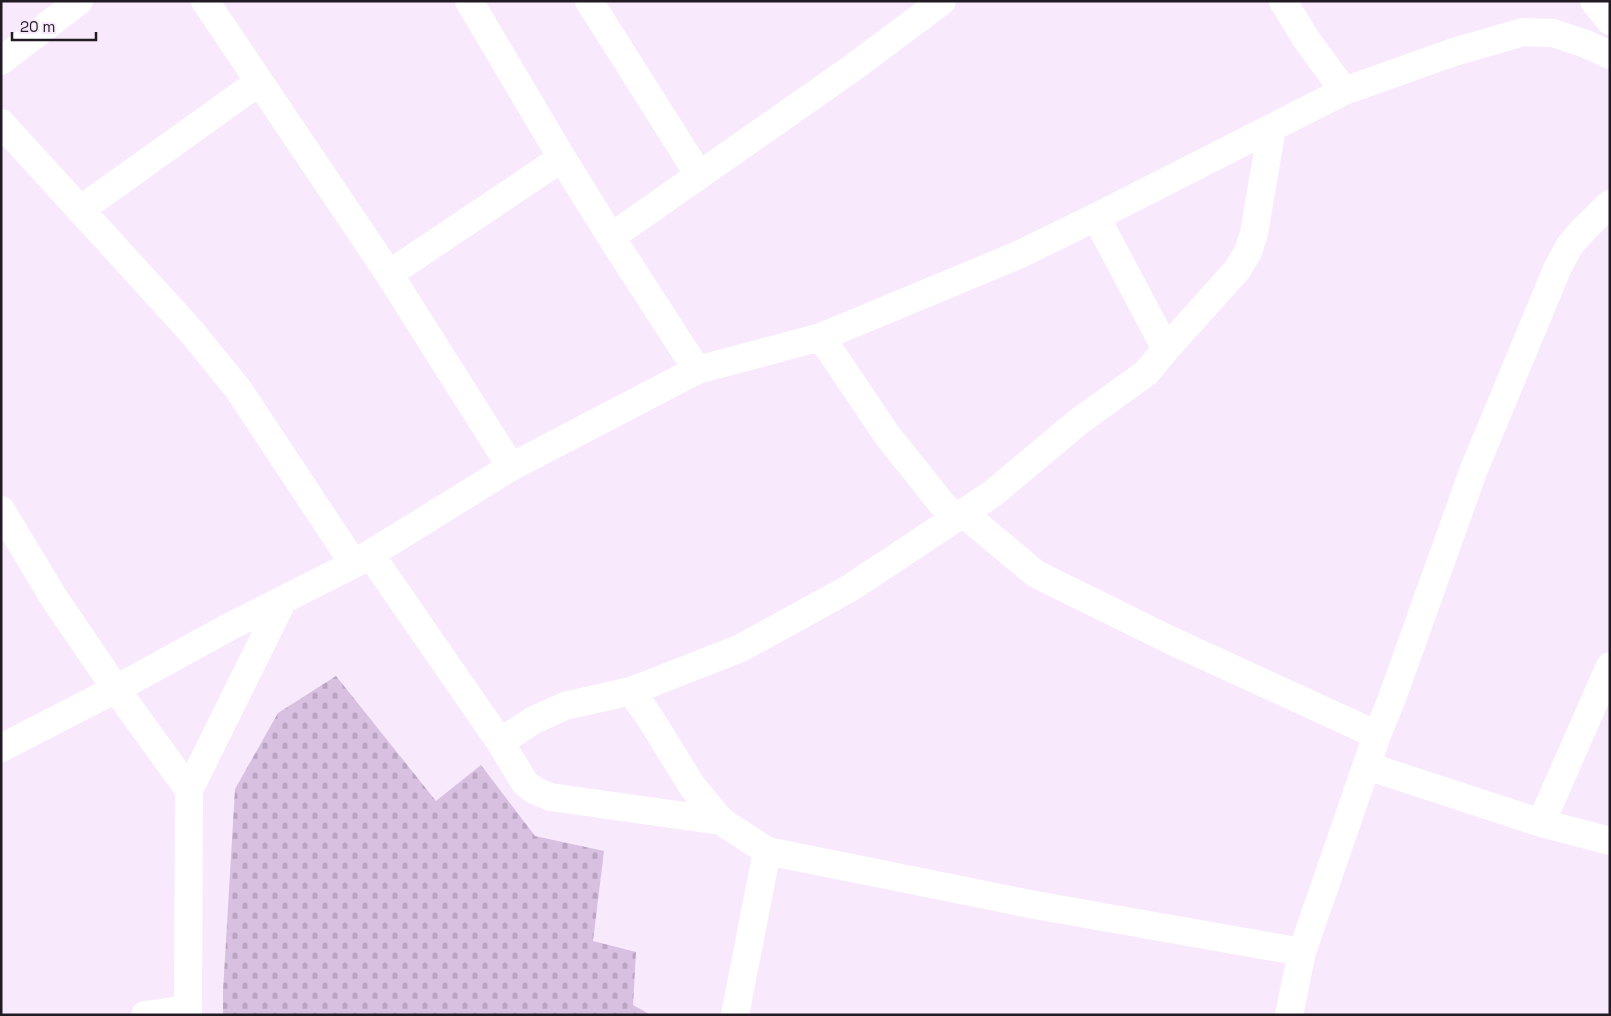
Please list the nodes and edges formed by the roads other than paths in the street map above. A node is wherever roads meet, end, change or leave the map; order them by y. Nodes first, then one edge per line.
1 (79, 1) edge
2 (205, 1) edge
3 (469, 1) edge
4 (589, 1) edge
5 (942, 1) edge
6 (1283, 1) edge
7 (1594, 1) edge
8 (1610, 21) edge
9 (4, 53) edge
10 (1610, 55) edge
11 (259, 82) junction
12 (1344, 91) junction
13 (1, 123) edge
14 (1272, 128) junction
15 (562, 158) junction
16 (699, 175) junction
17 (1610, 204) edge
18 (80, 210) junction
19 (1096, 217) junction
20 (610, 237) junction
21 (389, 274) junction
22 (821, 338) junction
23 (1166, 350) junction
24 (697, 370) junction
25 (511, 467) junction
26 (1, 510) edge
27 (958, 516) junction
28 (362, 559) junction
29 (282, 600) junction
30 (1610, 666) edge
31 (116, 689) junction
32 (631, 691) junction
33 (1377, 735) junction
34 (500, 742) junction
35 (1, 748) edge
36 (1366, 766) junction
37 (189, 790) junction
38 (721, 821) junction
39 (1541, 823) junction
40 (1610, 841) edge
41 (766, 851) junction
42 (1302, 952) junction
43 (188, 1012) edge
44 (145, 1015) edge
45 (735, 1015) edge
46 (1289, 1015) edge

1 - 9 street
2 - 11 street
3 - 15 street
4 - 16 street
5 - 16 street
6 - 12 street
7 - 8 street
10 - 12 street
11 - 18 street
11 - 21 street
12 - 14 street
13 - 18 street
14 - 19 street
14 - 23 street
15 - 20 street
15 - 21 street
16 - 20 street
17 - 33 street
18 - 28 street
19 - 22 street
19 - 23 street
20 - 24 street
21 - 25 street
22 - 24 street
22 - 27 street
23 - 27 street
24 - 25 street
25 - 28 street
26 - 31 street
27 - 32 street
27 - 33 street
28 - 29 street
28 - 34 street
29 - 31 street
29 - 37 street
30 - 39 street
31 - 35 street
31 - 37 street
32 - 34 street
32 - 38 street
33 - 36 street
34 - 38 street
36 - 39 street
36 - 42 street
37 - 43 street
38 - 41 street
39 - 40 street
41 - 42 street
41 - 45 street
42 - 46 street
43 - 44 street

